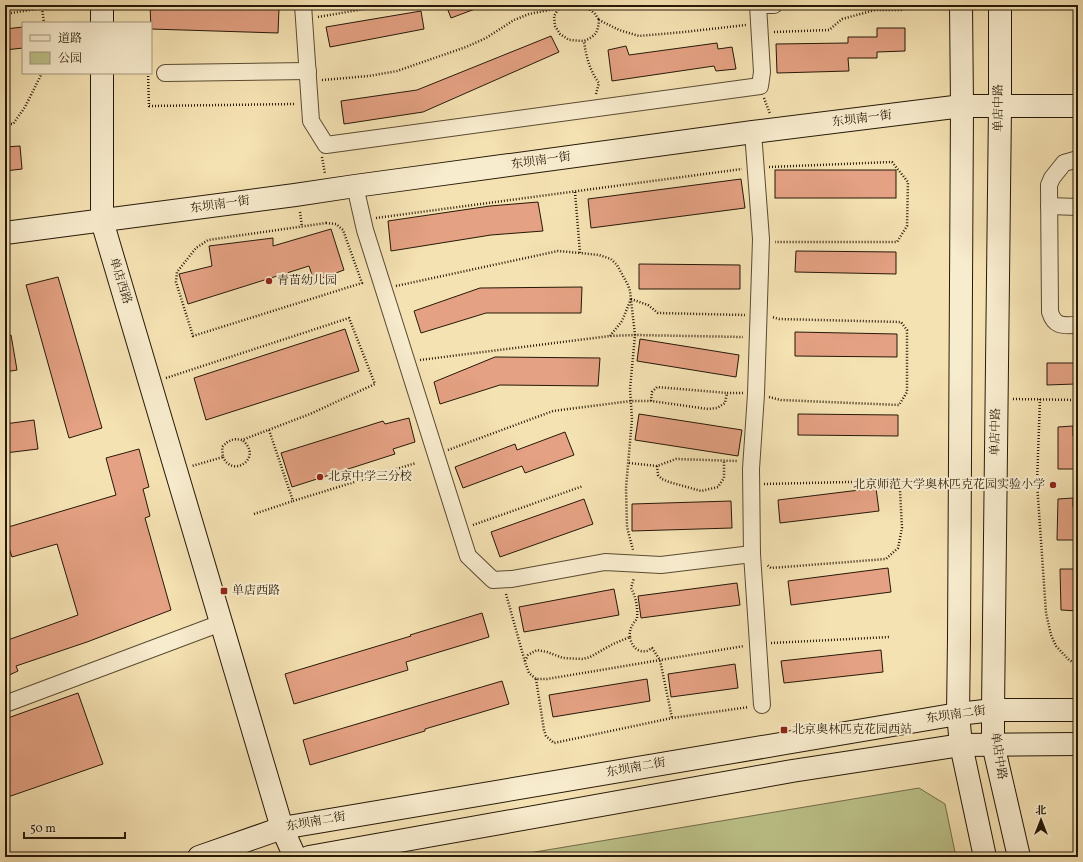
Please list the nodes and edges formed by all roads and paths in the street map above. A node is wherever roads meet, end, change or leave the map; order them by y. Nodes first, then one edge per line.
1 (61, 5) edge
2 (102, 5) edge
3 (387, 5) edge
4 (758, 5) edge
5 (774, 5) edge
6 (906, 5) edge
7 (961, 5) edge
8 (1000, 5) edge
9 (570, 6) edge
10 (589, 6) edge
11 (42, 8) junction
12 (559, 8) junction
13 (304, 12) edge
14 (5, 14) edge
15 (599, 20) junction
16 (44, 22) edge
17 (102, 22) edge
18 (759, 28) junction
19 (584, 41) junction
20 (165, 73) dead end
21 (42, 74) edge
22 (102, 74) edge
23 (148, 74) edge
24 (308, 76) junction
25 (760, 86) junction
26 (310, 103) junction
27 (962, 106) junction
28 (1000, 106) junction
29 (1078, 106) edge
30 (599, 108) junction
31 (5, 124) edge
32 (775, 129) junction
33 (753, 132) junction
34 (326, 145) junction
35 (1078, 159) edge
36 (756, 168) junction
37 (356, 186) junction
38 (327, 190) junction
39 (575, 192) junction
40 (1049, 206) junction
41 (1078, 206) edge
42 (363, 220) junction
43 (102, 221) junction
44 (5, 232) edge
45 (761, 239) junction
46 (196, 248) joint
47 (580, 253) junction
48 (384, 288) junction
49 (631, 299) junction
50 (759, 315) junction
51 (1078, 325) edge
52 (635, 335) junction
53 (610, 336) junction
54 (758, 337) junction
55 (407, 362) junction
56 (150, 383) junction
57 (727, 393) junction
58 (756, 394) junction
59 (996, 399) junction
60 (1040, 399) junction
61 (1078, 400) edge
62 (631, 401) junction
63 (651, 401) junction
64 (269, 430) junction
65 (242, 440) junction
66 (436, 454) junction
67 (223, 457) junction
68 (724, 461) junction
69 (752, 462) junction
70 (416, 463) dead end
71 (629, 463) junction
72 (657, 466) junction
73 (176, 471) junction
74 (751, 484) junction
75 (583, 486) dead end
76 (294, 501) junction
77 (254, 514) dead end
78 (460, 530) junction
79 (752, 554) junction
80 (636, 564) junction
81 (502, 580) junction
82 (222, 623) junction
83 (630, 637) junction
84 (890, 637) dead end
85 (758, 644) junction
86 (660, 660) junction
87 (525, 662) junction
88 (1078, 664) edge
89 (536, 679) junction
90 (5, 704) edge
91 (762, 705) joint
92 (993, 710) junction
93 (1078, 710) edge
94 (958, 714) junction
95 (672, 718) junction
96 (993, 744) junction
97 (1078, 744) edge
98 (961, 745) junction
99 (282, 828) junction
100 (199, 857) edge
101 (284, 857) edge
102 (295, 857) edge
103 (309, 857) edge
104 (985, 857) edge
105 (1019, 857) edge

1 - 11 path
2 - 17 street
3 - 13 path
4 - 5 street
4 - 18 street
6 - 18 path
7 - 27 street
8 - 28 street, 单店中路
9 - 10 path
9 - 12 path
10 - 15 path
11 - 14 path
11 - 16 path
12 - 19 path
12 - 24 path
13 - 24 street
15 - 18 path
15 - 19 path
18 - 25 street
19 - 30 path
20 - 24 street
21 - 31 path
22 - 43 street, 单店西路
23 - 26 path
24 - 26 street
25 - 30 street
25 - 32 path
26 - 34 street
27 - 28 street, 东坝南一街
27 - 32 street, 东坝南一街
27 - 94 street
28 - 29 street, 东坝南一街
28 - 59 street, 单店中路
30 - 34 street
32 - 33 street, 东坝南一街
33 - 36 street
33 - 37 street, 东坝南一街
34 - 38 path
35 - 40 street
36 - 39 path
36 - 45 street
36 - 45 path
37 - 38 street, 东坝南一街
37 - 42 street
38 - 43 street, 东坝南一街
39 - 42 path
39 - 47 path
40 - 41 street
40 - 51 street
42 - 48 street
43 - 44 street, 东坝南一街
43 - 56 street, 单店西路
45 - 50 street
46 - 46 path
47 - 48 path
47 - 49 path
48 - 55 street
49 - 50 path
49 - 52 path
49 - 53 path
50 - 54 street
50 - 58 path
52 - 53 path
52 - 54 path
52 - 62 path
53 - 55 path
54 - 58 street
55 - 66 street
56 - 64 path
56 - 73 street, 单店西路
57 - 58 path
57 - 63 path
57 - 63 path
58 - 69 street
59 - 60 path
59 - 92 street, 单店中路
60 - 61 path
60 - 88 path
62 - 63 path
62 - 66 path
62 - 71 path
64 - 65 path
64 - 76 path
65 - 67 path
65 - 67 path
66 - 78 street
67 - 73 path
68 - 69 path
68 - 72 path
68 - 72 path
69 - 74 street
70 - 76 path
71 - 72 path
71 - 80 path
73 - 82 street, 单店西路
74 - 79 street
74 - 79 path
75 - 78 path
76 - 77 path
78 - 81 street
79 - 80 street
79 - 85 street
80 - 81 street
80 - 83 path
81 - 87 path
82 - 90 street
82 - 99 street, 单店西路
83 - 86 path
83 - 87 path
84 - 85 path
85 - 86 path
85 - 91 street
86 - 89 path
86 - 95 path
87 - 89 path
89 - 95 path
91 - 95 path
92 - 93 street, 东坝南二街
92 - 94 street, 东坝南二街
92 - 96 street, 单店中路
94 - 98 street
94 - 99 street, 东坝南二街
96 - 97 street
96 - 98 street
96 - 105 street, 单店中路
98 - 103 street
98 - 104 street
99 - 100 street, 东坝南二街
99 - 101 street, 单店西路
99 - 102 street, 单店西路

